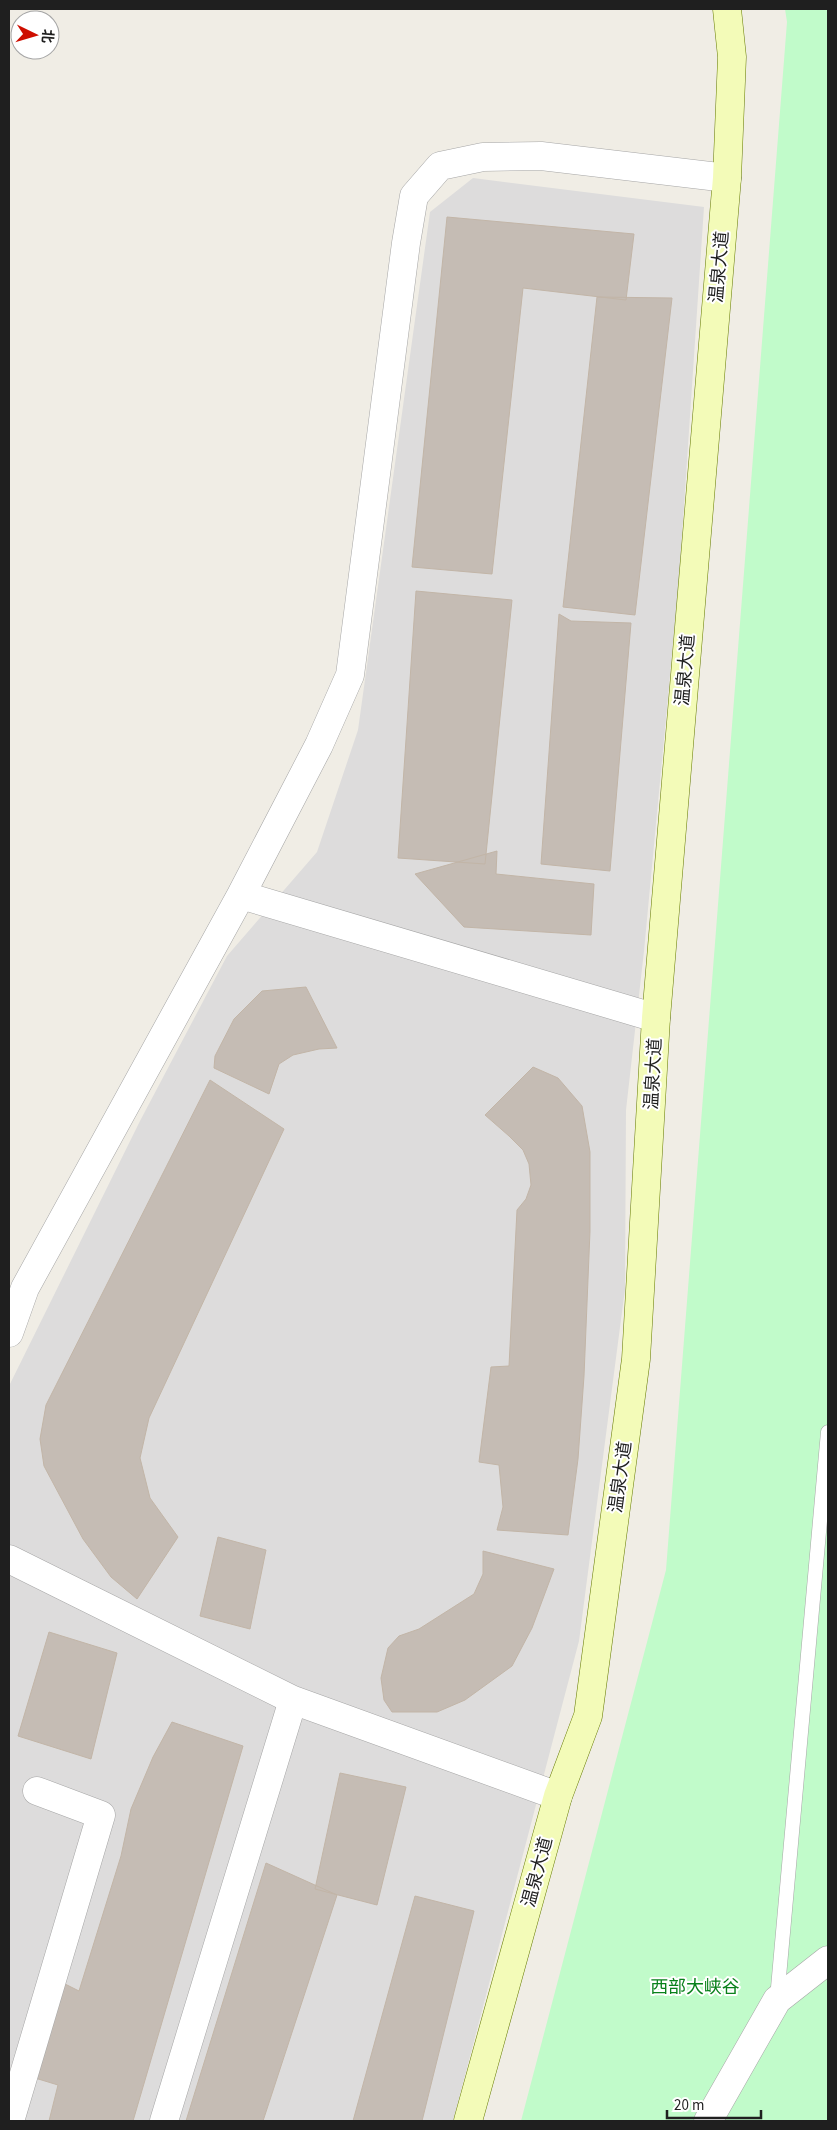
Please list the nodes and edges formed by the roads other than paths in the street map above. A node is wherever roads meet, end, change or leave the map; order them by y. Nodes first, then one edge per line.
1 (727, 9) edge
2 (727, 178) junction
3 (241, 895) junction
4 (656, 1018) junction
5 (9, 1333) edge
6 (828, 1432) edge
7 (9, 1559) edge
8 (293, 1700) junction
9 (37, 1791) dead end
10 (558, 1796) junction
11 (828, 1960) edge
12 (777, 2000) junction
13 (10, 2121) edge
14 (164, 2121) edge
15 (468, 2121) edge
16 (708, 2121) edge

1 - 2 main road, 温泉大道
2 - 3 street
2 - 4 main road, 温泉大道
3 - 4 street
3 - 5 street
4 - 10 main road, 温泉大道
6 - 12 lane
7 - 8 street
8 - 10 street
8 - 14 street
9 - 13 street
10 - 15 main road, 温泉大道
11 - 12 street
12 - 16 street

